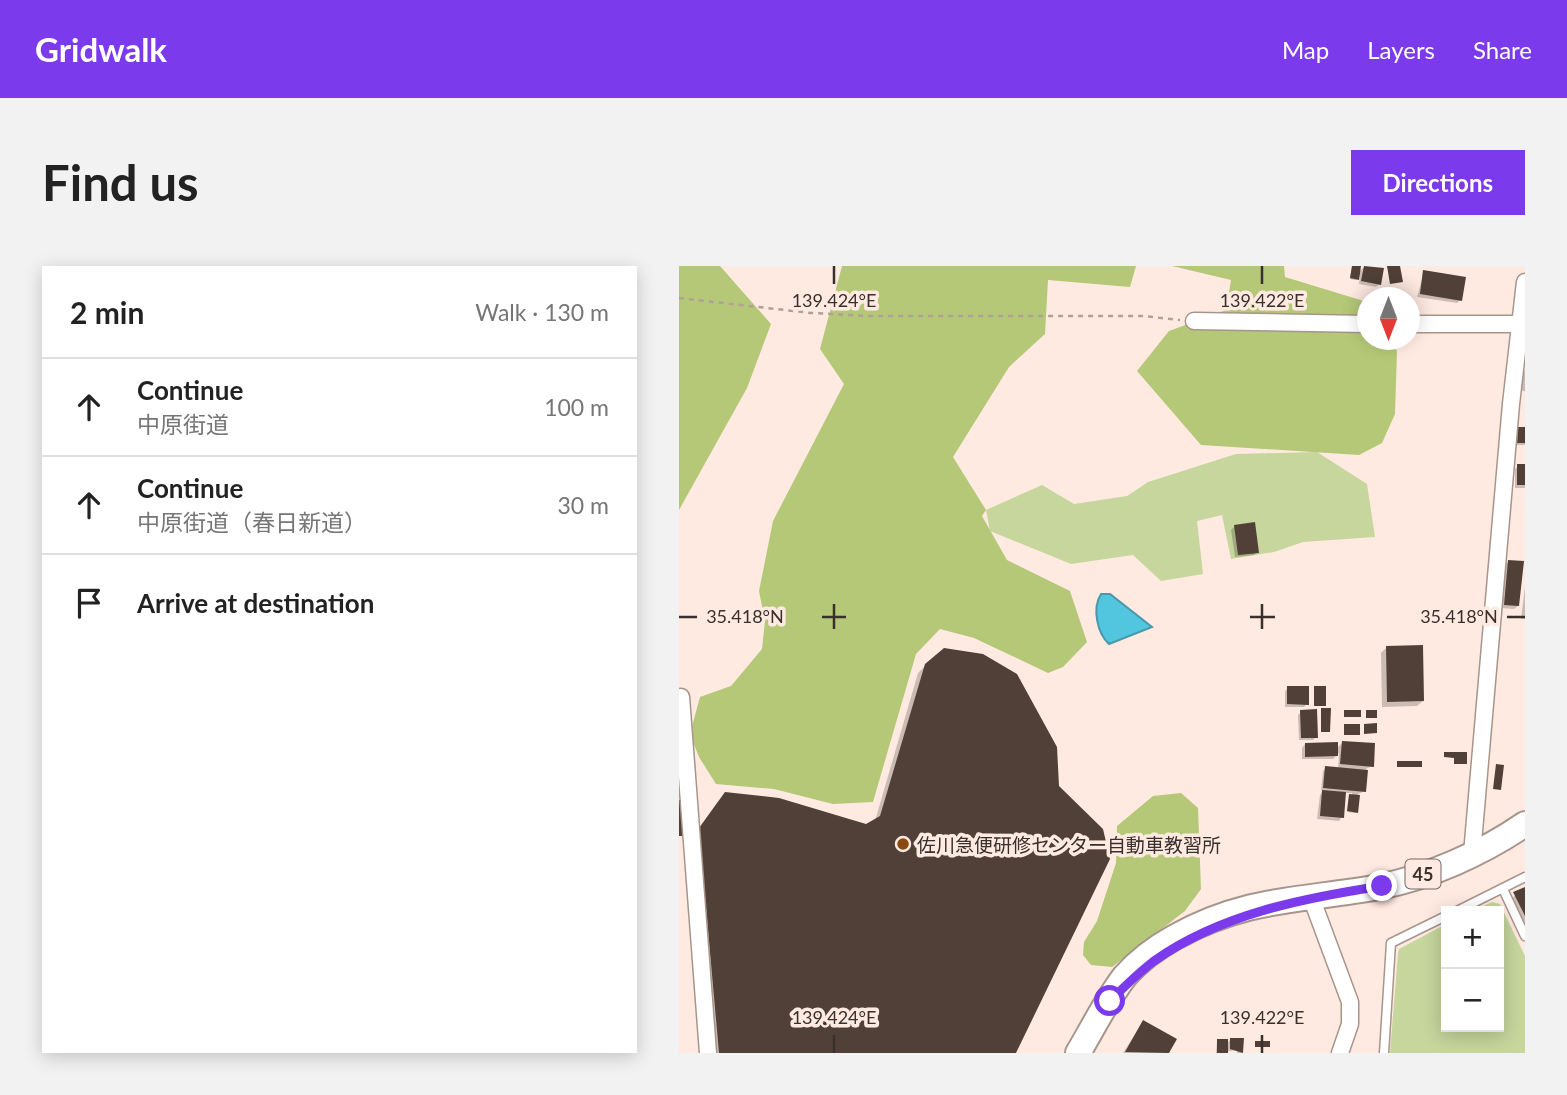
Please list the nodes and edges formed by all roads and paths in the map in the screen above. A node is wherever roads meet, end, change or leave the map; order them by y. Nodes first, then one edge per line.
1 (1525, 282) edge
2 (679, 298) edge
3 (1194, 321) joint
4 (1357, 324) edge
5 (1420, 324) edge
6 (1520, 324) junction
7 (681, 697) dead end
8 (1525, 824) edge
9 (1472, 854) junction
10 (1525, 877) edge
11 (1503, 889) junction
12 (1311, 897) junction
13 (1467, 906) edge
14 (1441, 918) edge
15 (1525, 936) edge
16 (708, 1053) edge
17 (1078, 1053) edge
18 (1340, 1053) edge
19 (1384, 1053) edge

1 - 6 street
2 - 3 path
3 - 4 street
5 - 6 street
6 - 9 street
7 - 16 street
8 - 9 main road, 45
9 - 12 main road, 45
10 - 11 lane
11 - 13 lane
11 - 15 lane
12 - 17 main road, 45
12 - 18 street
14 - 19 lane

